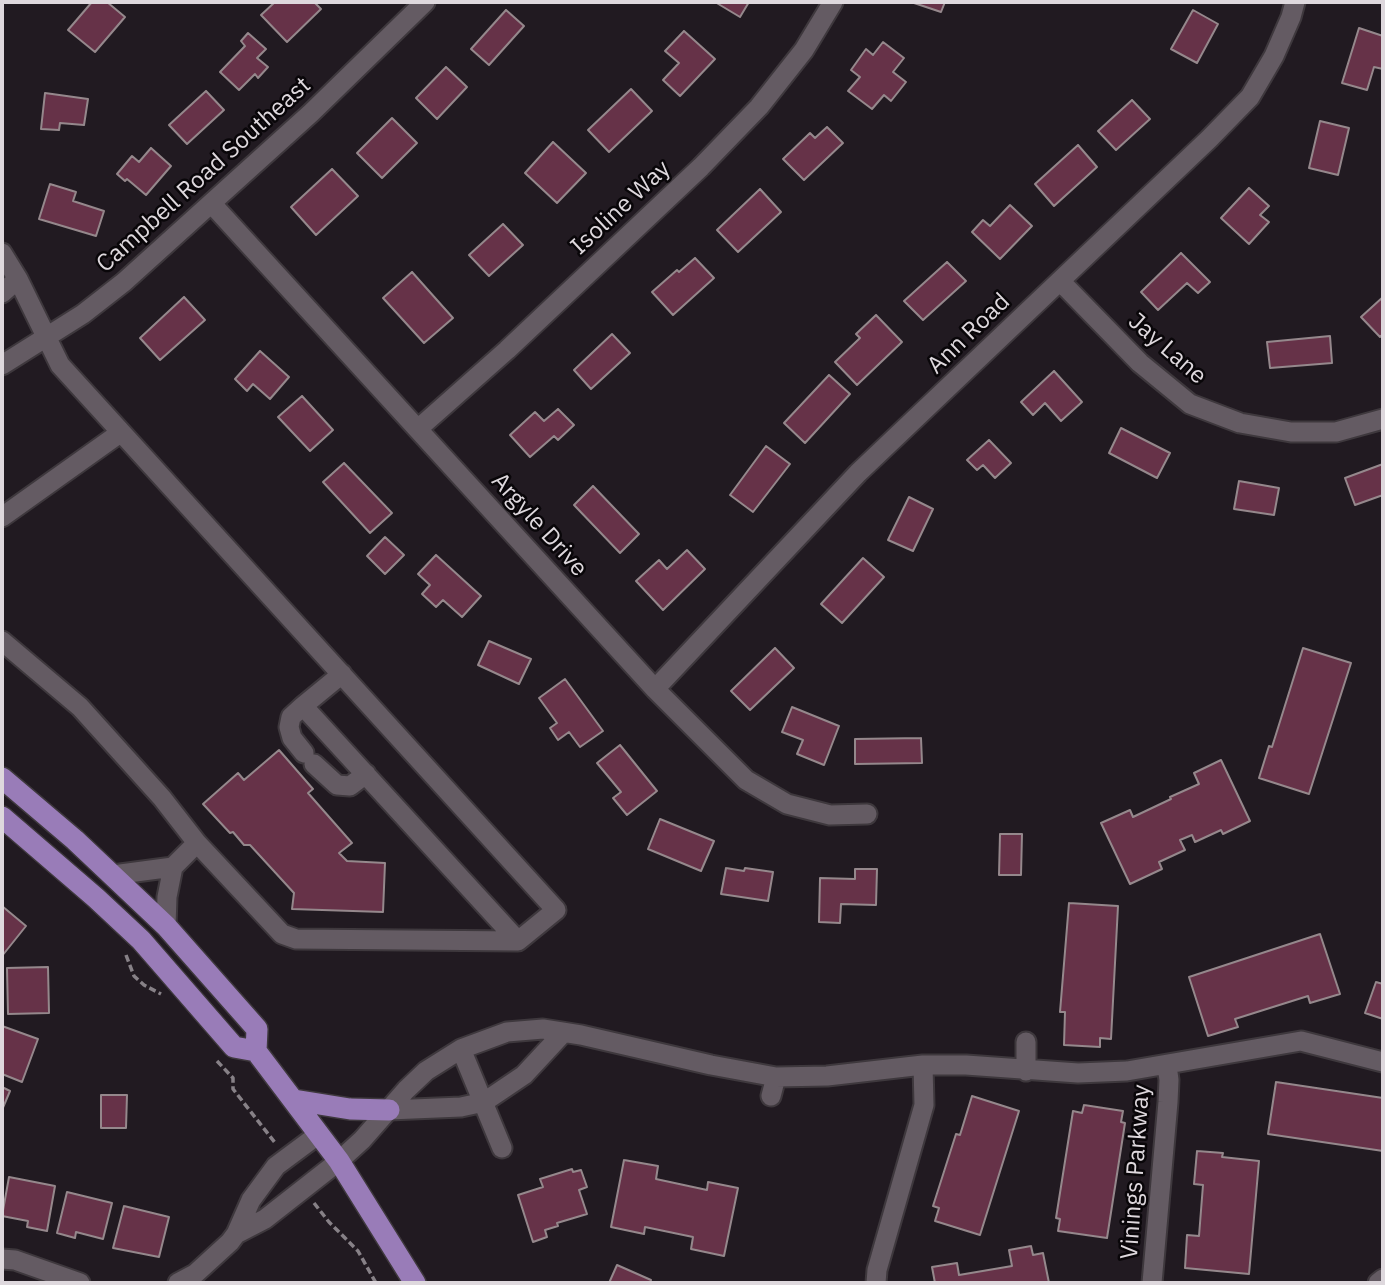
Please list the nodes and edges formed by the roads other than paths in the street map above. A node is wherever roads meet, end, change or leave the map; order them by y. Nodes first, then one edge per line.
1 (425, 2) edge
2 (833, 2) edge
3 (1295, 2) edge
4 (212, 204) junction
5 (2, 253) edge
6 (18, 279) junction
7 (1060, 281) junction
8 (2, 293) edge
9 (46, 338) junction
10 (2, 365) edge
11 (1383, 419) edge
12 (419, 428) junction
13 (120, 433) junction
14 (2, 517) edge
15 (2, 641) edge
16 (342, 674) junction
17 (655, 689) junction
18 (303, 706) junction
19 (366, 774) junction
20 (2, 778) edge
21 (867, 814) dead end
22 (2, 817) edge
23 (197, 843) junction
24 (173, 867) junction
25 (113, 875) junction
26 (166, 926) junction
27 (519, 941) junction
28 (564, 1033) junction
29 (1026, 1042) dead end
30 (461, 1049) junction
31 (256, 1051) junction
32 (1383, 1062) edge
33 (923, 1065) junction
34 (1167, 1065) junction
35 (1026, 1070) junction
36 (294, 1100) junction
37 (484, 1102) junction
38 (389, 1110) junction
39 (319, 1133) junction
40 (502, 1148) dead end
41 (339, 1161) junction
42 (236, 1234) junction
43 (2, 1259) edge
44 (1383, 1279) edge
45 (80, 1283) edge
46 (178, 1283) edge
47 (415, 1283) edge
48 (876, 1283) edge
49 (1152, 1283) edge
50 (1378, 1283) edge

1 - 4 street, Campbell Road Southeast
2 - 12 street, Isoline Way
3 - 7 street, Ann Road
4 - 9 street, Campbell Road Southeast
4 - 12 street, Argyle Drive
5 - 6 street
6 - 8 street
6 - 9 street
7 - 11 street, Jay Lane
7 - 17 street, Ann Road
9 - 10 street, Campbell Road Southeast
9 - 13 street
12 - 17 street, Argyle Drive
13 - 14 street
13 - 16 street
15 - 23 street
16 - 18 street
16 - 27 street
17 - 21 street, Argyle Drive
18 - 19 street
18 - 19 street
19 - 27 street
20 - 25 main road
22 - 31 main road
23 - 24 street
23 - 27 street
24 - 25 street
24 - 26 street
25 - 26 main road
26 - 31 main road
28 - 30 street
28 - 33 street
28 - 37 street
29 - 35 street
30 - 37 street
30 - 38 street
31 - 36 main road
32 - 34 street
33 - 35 street
33 - 48 street
34 - 35 street
34 - 49 street, Vinings Parkway
36 - 38 main road
36 - 39 main road
37 - 38 street
37 - 40 street
38 - 41 street
39 - 41 main road
39 - 42 street
41 - 42 street
41 - 47 main road
42 - 46 street
43 - 45 street
44 - 50 street

